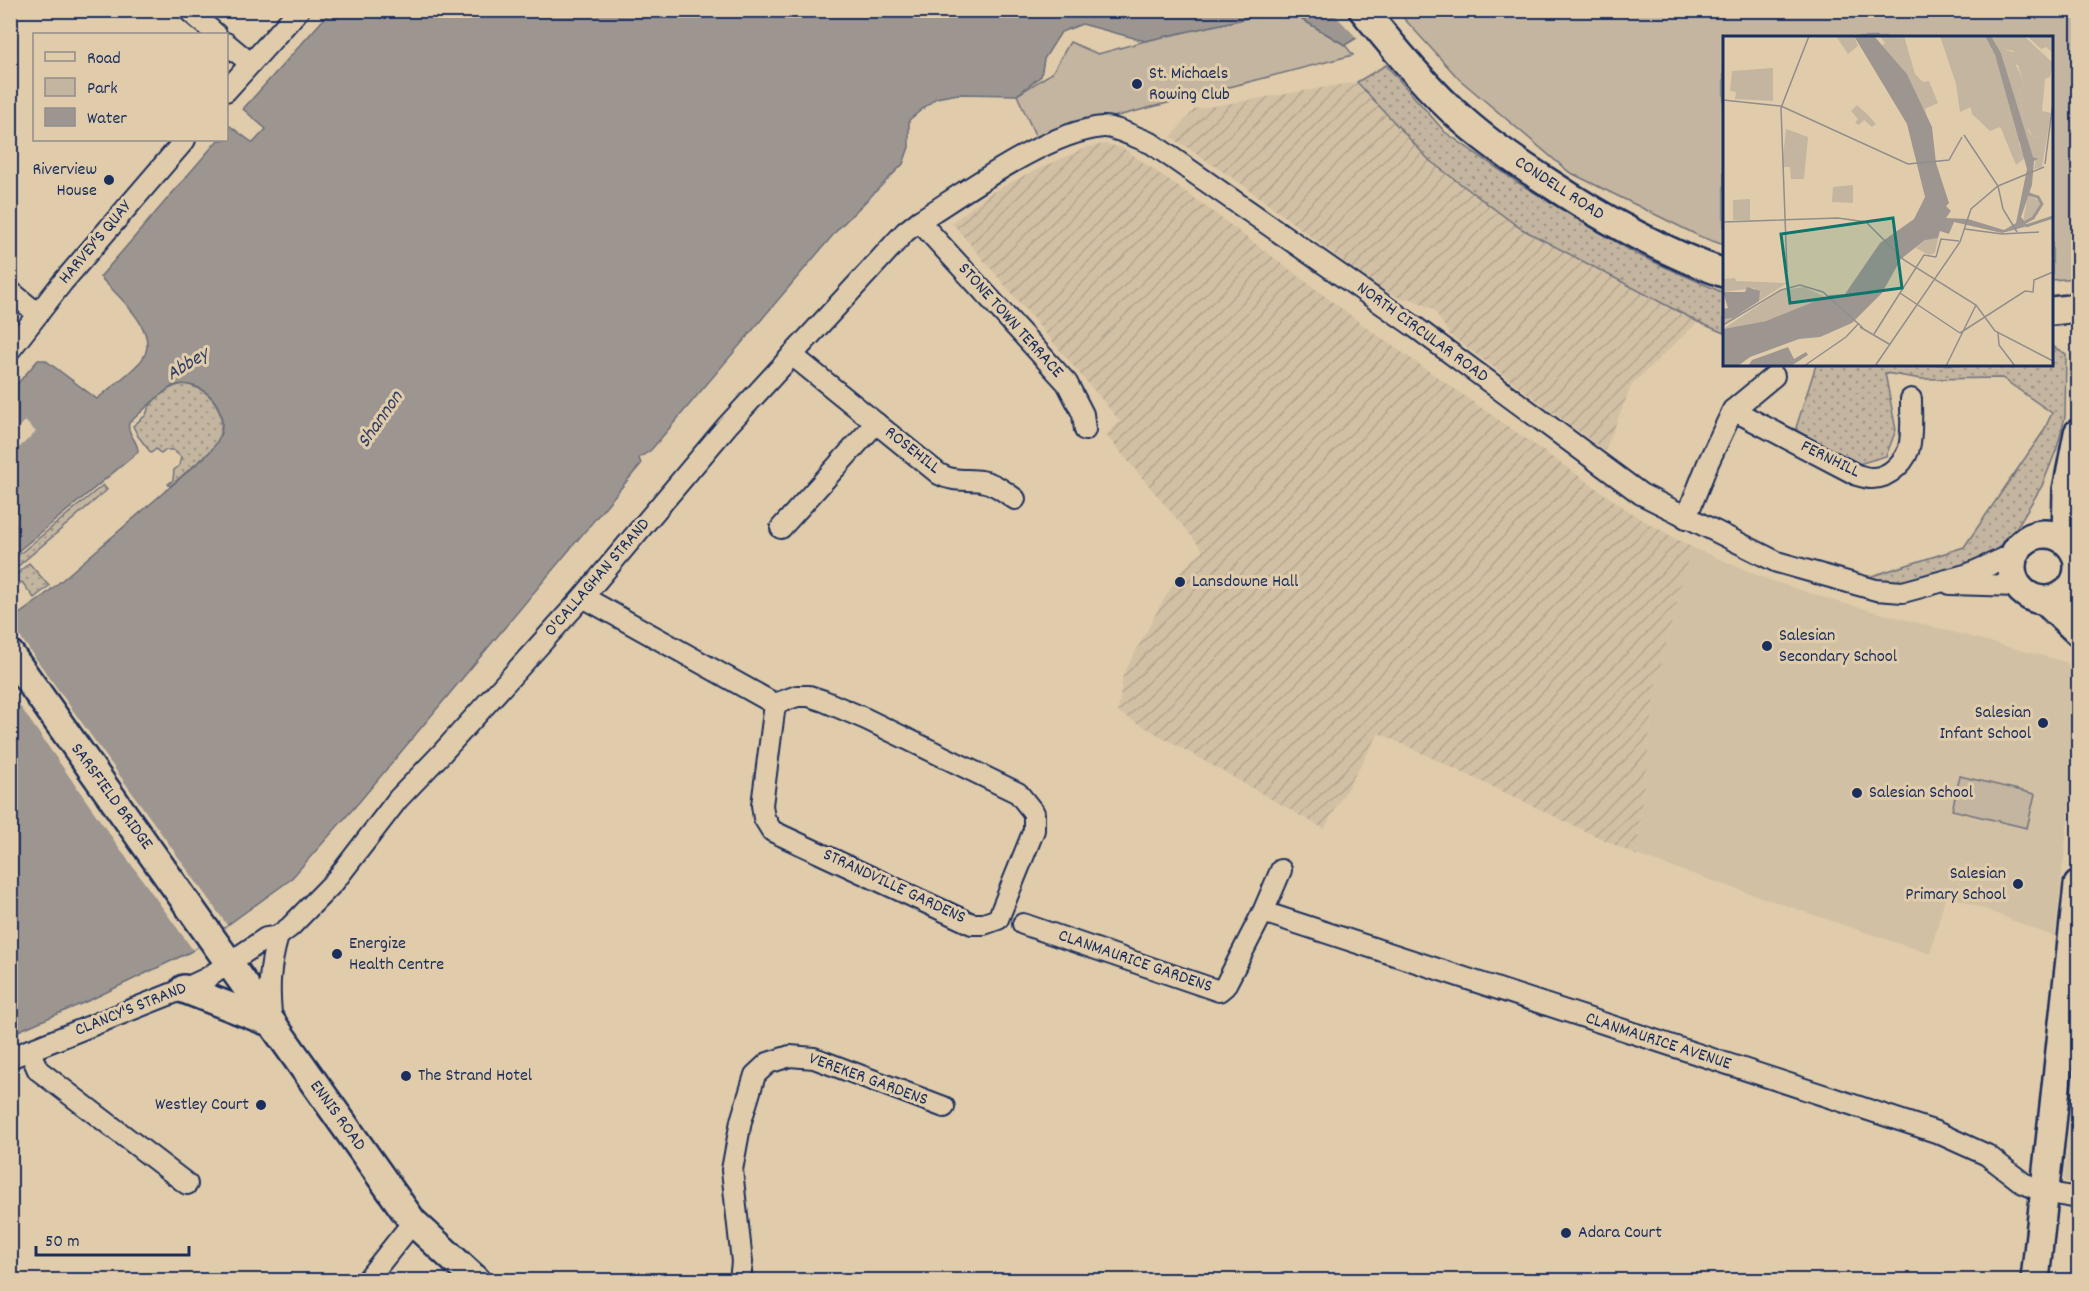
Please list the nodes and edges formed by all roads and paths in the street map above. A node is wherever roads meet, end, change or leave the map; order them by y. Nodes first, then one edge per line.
1 (188, 10) edge
2 (299, 10) edge
3 (1363, 10) edge
4 (215, 33) edge
5 (228, 45) edge
6 (250, 63) junction
7 (228, 89) edge
8 (184, 141) edge
9 (919, 221) junction
10 (1723, 272) edge
11 (10, 291) edge
12 (2079, 308) edge
13 (2053, 312) edge
14 (38, 314) junction
15 (10, 350) edge
16 (792, 355) junction
17 (1774, 376) dead end
18 (1911, 399) dead end
19 (1733, 410) junction
20 (876, 423) junction
21 (1085, 430) dead end
22 (2079, 433) edge
23 (1015, 499) dead end
24 (1686, 519) junction
25 (781, 528) dead end
26 (2054, 537) junction
27 (2014, 554) junction
28 (1938, 584) junction
29 (2077, 584) edge
30 (2018, 586) junction
31 (583, 597) junction
32 (2044, 600) junction
33 (2079, 632) edge
34 (10, 654) edge
35 (776, 704) junction
36 (1281, 870) dead end
37 (2079, 885) edge
38 (1263, 912) junction
39 (1023, 924) dead end
40 (278, 936) junction
41 (212, 939) joint
42 (230, 963) junction
43 (184, 989) junction
44 (272, 1023) junction
45 (29, 1050) junction
46 (10, 1058) edge
47 (944, 1107) dead end
48 (187, 1184) dead end
49 (2044, 1192) junction
50 (2079, 1198) edge
51 (413, 1222) junction
52 (474, 1280) edge
53 (367, 1281) edge
54 (741, 1281) edge
55 (2035, 1281) edge

1 - 4 street
2 - 6 street
3 - 10 main road, CONDELL ROAD
5 - 6 street
6 - 7 street
8 - 14 street, HARVEY'S QUAY
9 - 16 street, O'CALLAGHAN STRAND
9 - 21 street, STONE TOWN TERRACE
9 - 24 street, NORTH CIRCULAR ROAD
11 - 14 street
12 - 13 main road
14 - 15 street, HARVEY'S QUAY
16 - 20 street, ROSEHILL
16 - 31 street, O'CALLAGHAN STRAND
17 - 19 street
18 - 19 street, FERNHILL
19 - 24 street
20 - 23 street, ROSEHILL
20 - 25 street, ROSEHILL
22 - 26 main road
24 - 28 street, NORTH CIRCULAR ROAD
26 - 27 main road
26 - 29 main road
27 - 28 street, NORTH CIRCULAR ROAD
27 - 30 main road
28 - 30 street, NORTH CIRCULAR ROAD
29 - 32 main road
30 - 32 main road
31 - 35 street
31 - 40 street, O'CALLAGHAN STRAND
32 - 33 main road
34 - 41 main road, SARSFIELD BRIDGE
35 - 35 street, STRANDVILLE GARDENS
36 - 38 street, CLANMAURICE GARDENS
37 - 49 main road
38 - 39 street, CLANMAURICE GARDENS
38 - 49 street, CLANMAURICE AVENUE
40 - 42 street, O'CALLAGHAN STRAND
40 - 44 street
41 - 42 main road, ENNIS ROAD
42 - 43 street, CLANCY'S STRAND
42 - 44 main road, ENNIS ROAD
43 - 44 main road
43 - 45 street, CLANCY'S STRAND
44 - 51 main road, ENNIS ROAD
45 - 46 street, CLANCY'S STRAND
45 - 48 street
47 - 54 street, VEREKER GARDENS
49 - 50 street
49 - 55 main road
51 - 52 main road, ENNIS ROAD
51 - 53 street

